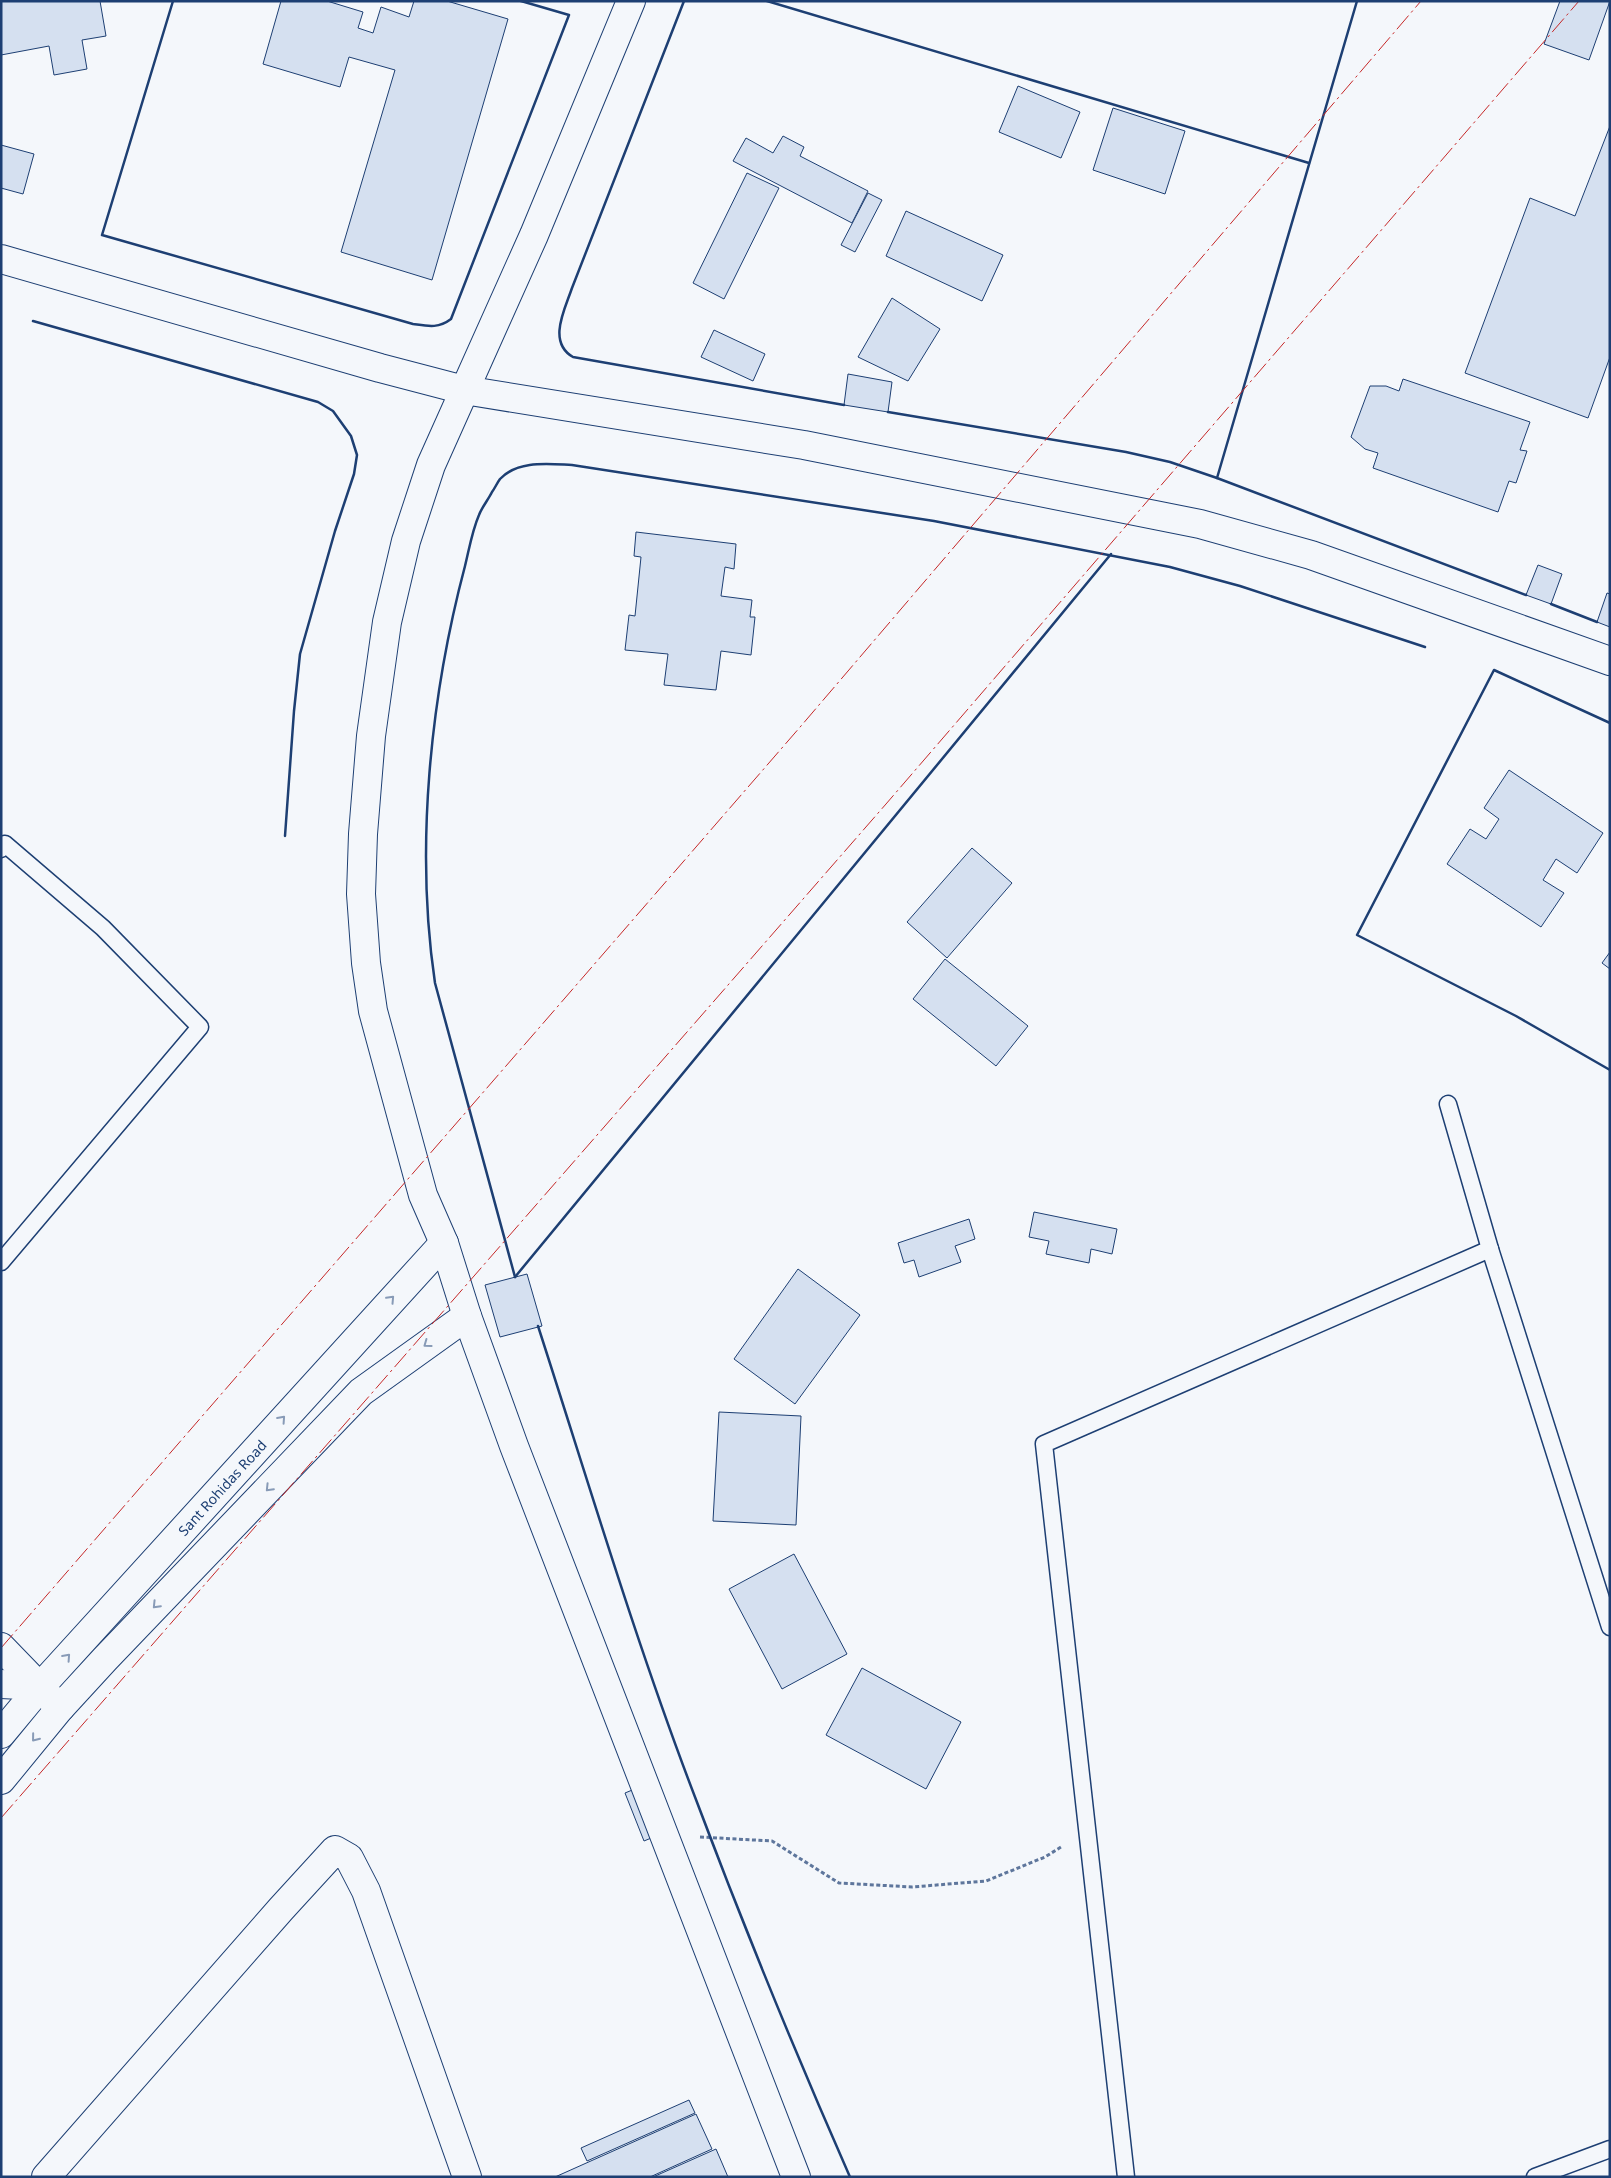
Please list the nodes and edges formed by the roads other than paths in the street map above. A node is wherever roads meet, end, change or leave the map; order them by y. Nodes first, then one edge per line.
1 (631, 1) edge
2 (1, 259) edge
3 (464, 390) junction
4 (1610, 662) edge
5 (1, 849) edge
6 (1448, 1104) dead end
7 (444, 1243) junction
8 (1490, 1249) junction
9 (1, 1262) edge
10 (467, 1316) junction
11 (1610, 1628) edge
12 (1, 1647) edge
13 (1, 1684) edge
14 (40, 1686) junction
15 (60, 1708) junction
16 (1, 1734) edge
17 (1, 1780) edge
18 (1610, 2149) edge
19 (46, 2177) edge
20 (467, 2177) edge
21 (796, 2177) edge
22 (1126, 2177) edge
23 (1535, 2177) edge

1 - 3 street
2 - 3 street
3 - 4 street
3 - 7 street
5 - 9 lane
6 - 8 lane
7 - 10 street
14 -> 7 street, Sant Rohidas Road
8 - 11 lane
8 - 22 lane
10 -> 15 street
10 - 21 street
12 - 14 street
13 - 14 street
14 - 15 street
14 - 16 street, Sant Rohidas Road
15 -> 17 street
18 - 23 lane
19 - 20 street

